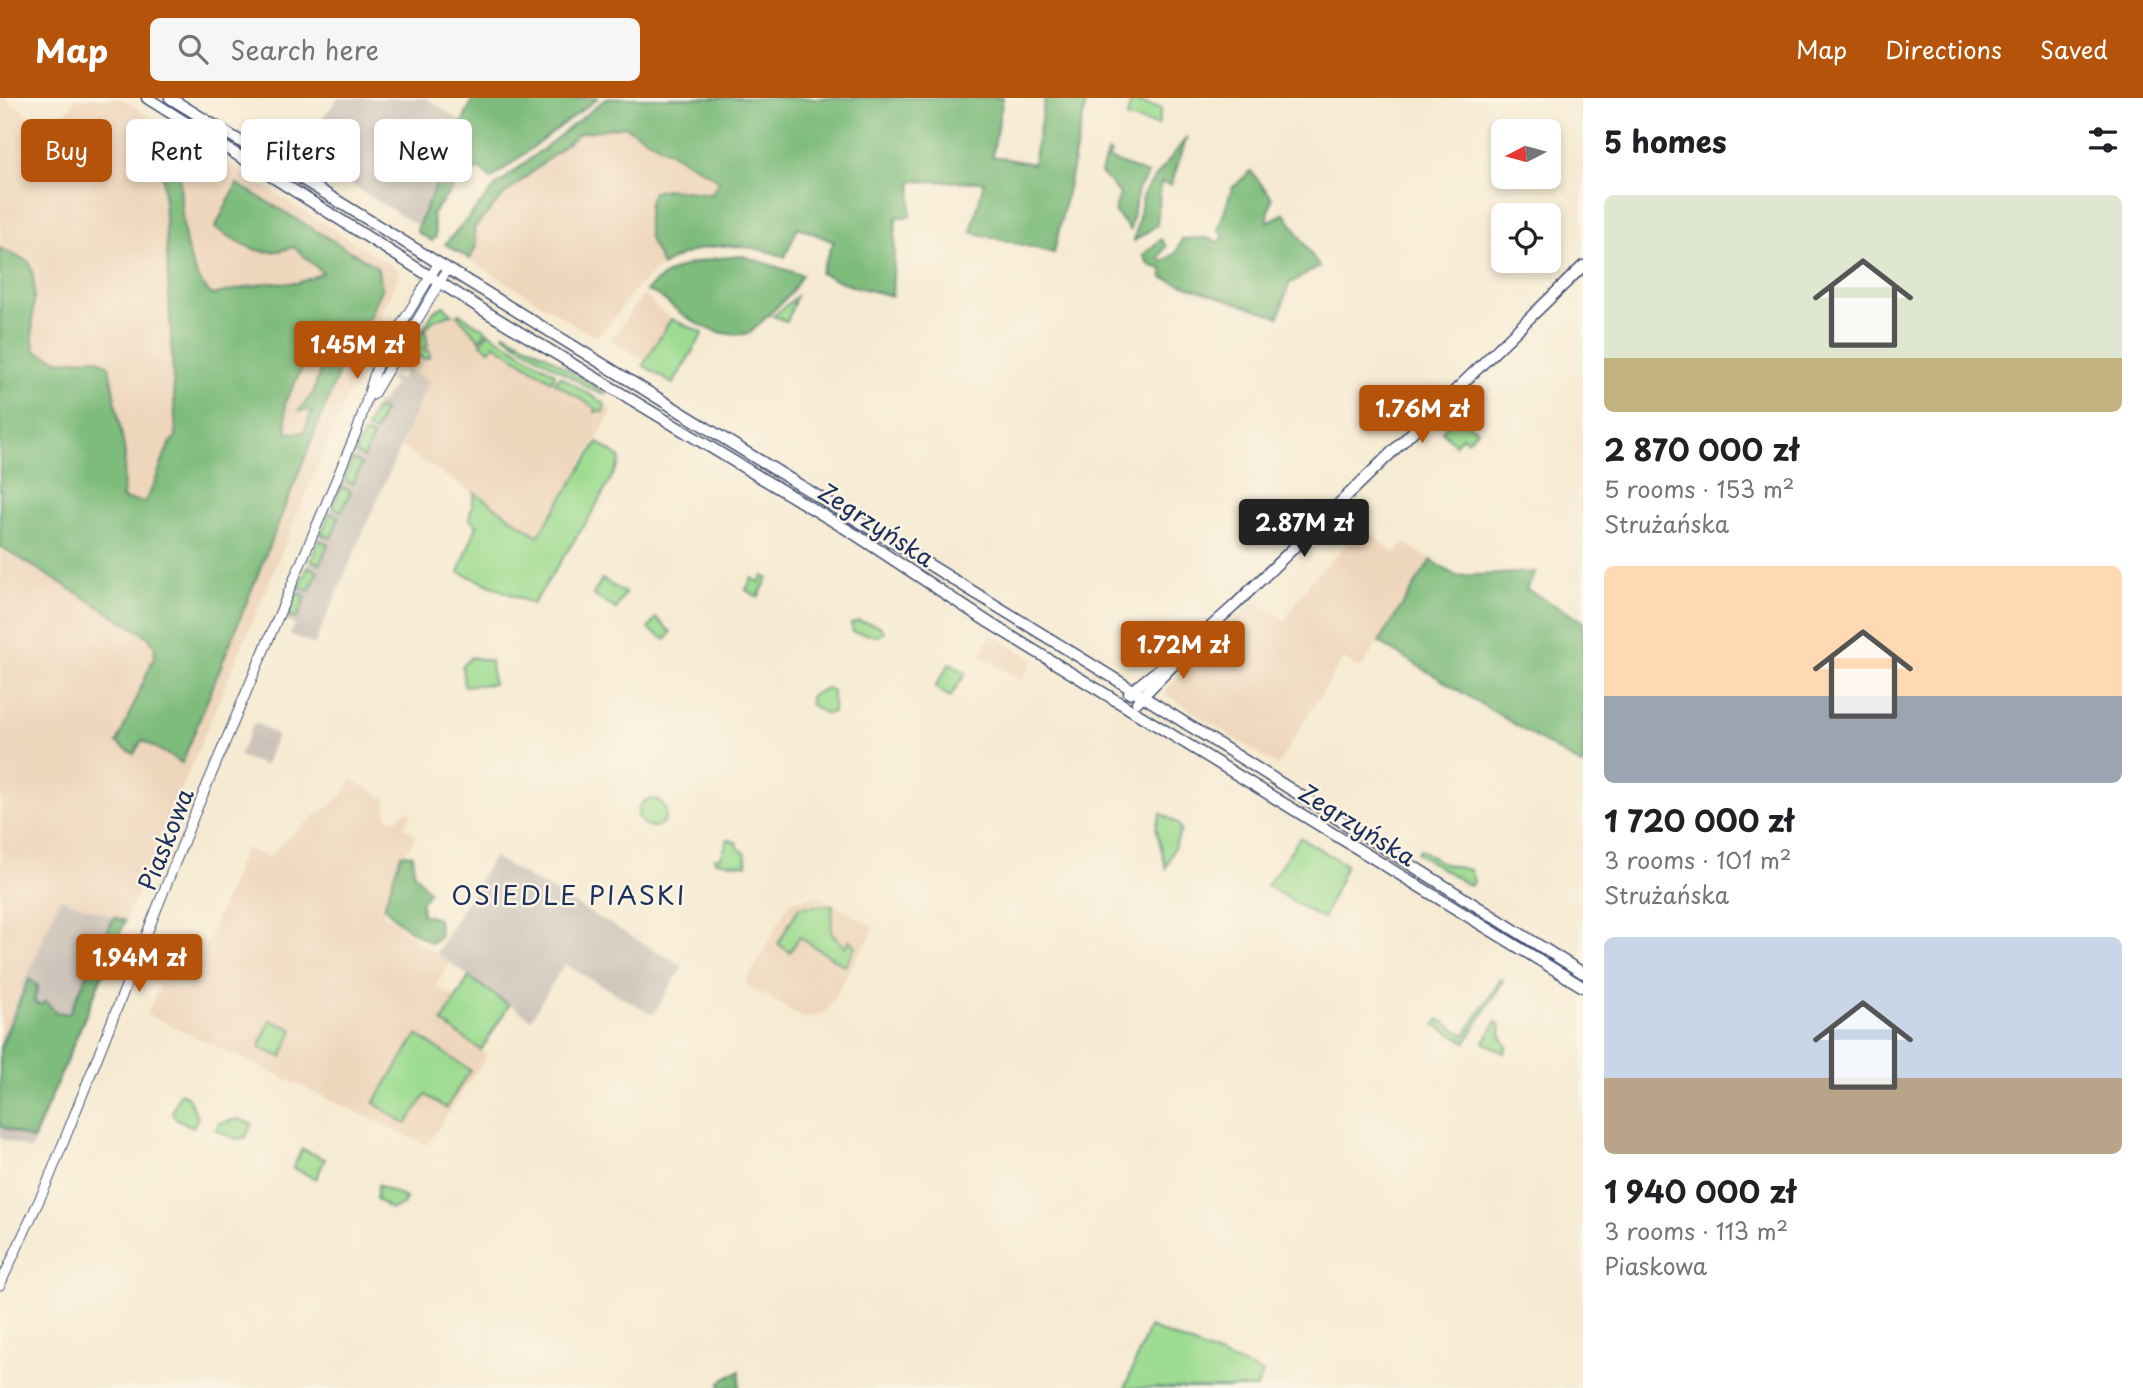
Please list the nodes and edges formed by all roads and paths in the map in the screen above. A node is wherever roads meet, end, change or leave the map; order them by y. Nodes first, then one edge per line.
1 (147, 98) edge
2 (170, 98) edge
3 (1583, 265) edge
4 (442, 267) junction
5 (434, 279) junction
6 (1196, 640) junction
7 (1132, 690) junction
8 (1143, 698) junction
9 (1118, 700) junction
10 (1129, 707) junction
11 (1583, 973) edge
12 (1583, 988) edge
13 (0, 1285) edge

1 - 5 main road, Zegrzyńska
2 - 4 main road, Zegrzyńska
3 - 6 main road
4 - 5 street, Piaskowa
4 - 7 main road, Zegrzyńska
5 - 9 main road, Zegrzyńska
5 - 13 street, Piaskowa
6 - 7 main road
6 - 8 main road
7 - 8 main road, Zegrzyńska
7 - 9 main road
8 - 10 main road
8 - 11 main road, Zegrzyńska
9 - 10 main road, Zegrzyńska
10 - 12 main road, Zegrzyńska

